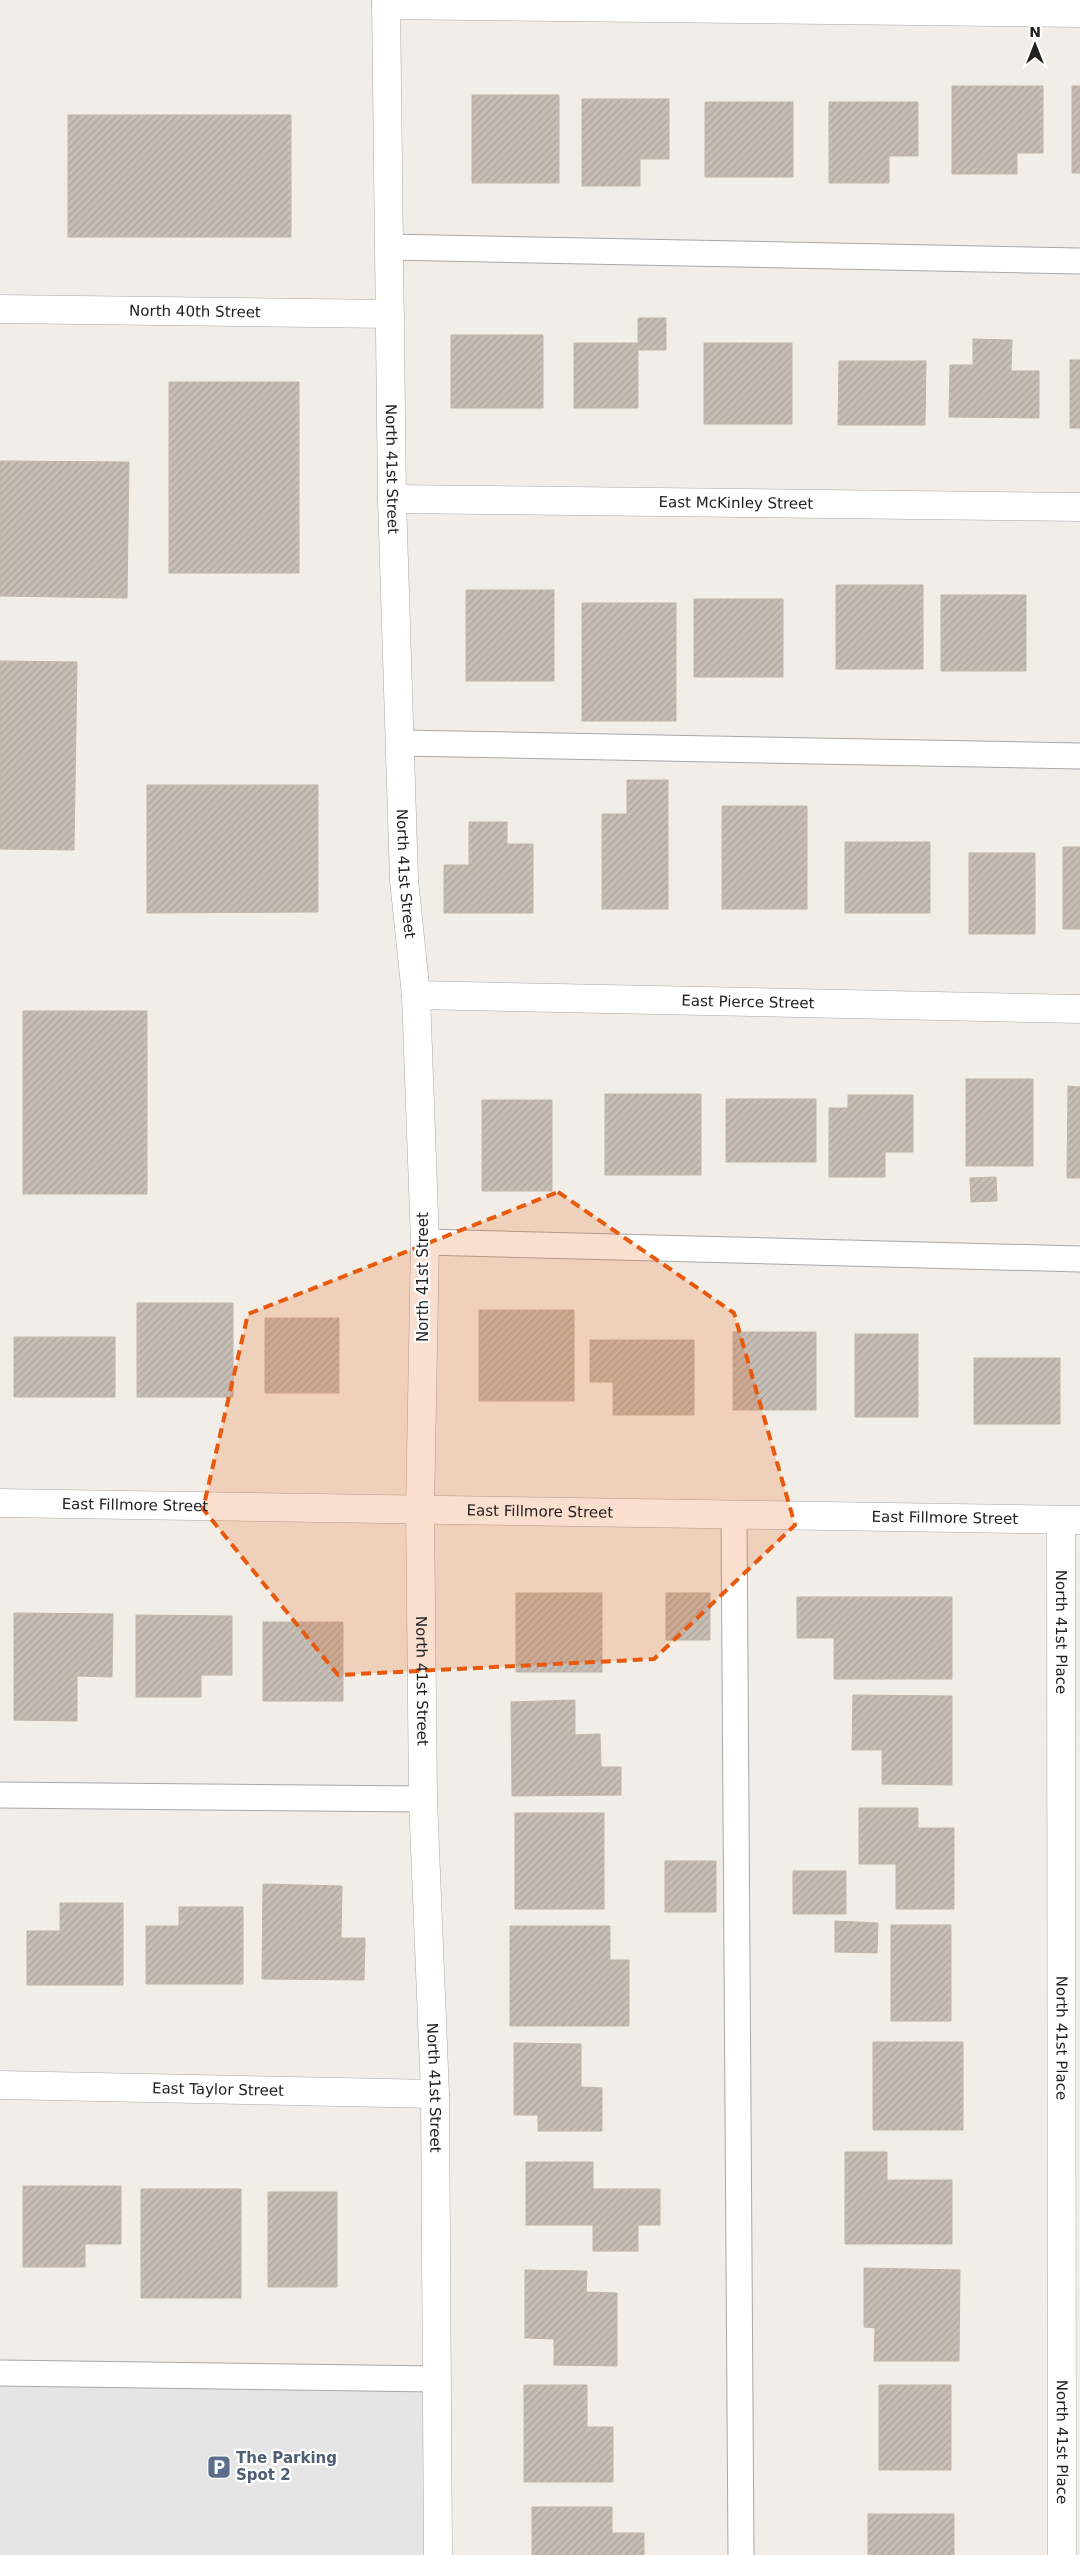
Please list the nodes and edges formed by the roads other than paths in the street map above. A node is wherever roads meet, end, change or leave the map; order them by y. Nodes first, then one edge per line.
1 (386, 2) edge
2 (1080, 13) edge
3 (390, 248) junction
4 (1080, 261) edge
5 (0, 309) edge
6 (390, 314) junction
7 (392, 499) junction
8 (1080, 507) edge
9 (400, 743) junction
10 (1080, 756) edge
11 (416, 995) junction
12 (1080, 1009) edge
13 (425, 1242) junction
14 (1080, 1259) edge
15 (0, 1504) edge
16 (420, 1510) junction
17 (734, 1515) junction
18 (1071, 1520) edge
19 (0, 1795) edge
20 (423, 1799) junction
21 (0, 2085) edge
22 (435, 2094) junction
23 (0, 2373) edge
24 (437, 2379) junction
25 (438, 2555) edge
26 (741, 2555) edge
27 (1062, 2555) edge

1 - 2 street
1 - 3 street, North 41st Street
3 - 4 lane
3 - 6 street, North 41st Street
5 - 6 street, North 40th Street
6 - 7 street, North 41st Street
7 - 8 street, East McKinley Street
7 - 9 street, North 41st Street
9 - 10 lane
9 - 11 street, North 41st Street
11 - 12 street, East Pierce Street
11 - 13 street, North 41st Street
13 - 14 lane
13 - 16 street, North 41st Street
15 - 16 street, East Fillmore Street
16 - 17 street, East Fillmore Street
16 - 20 street, North 41st Street
17 - 18 street, East Fillmore Street
17 - 26 lane
18 - 27 street, North 41st Place
19 - 20 lane
20 - 22 street, North 41st Street
21 - 22 street, East Taylor Street
22 - 24 street, North 41st Street
23 - 24 lane
24 - 25 street, North 41st Street

